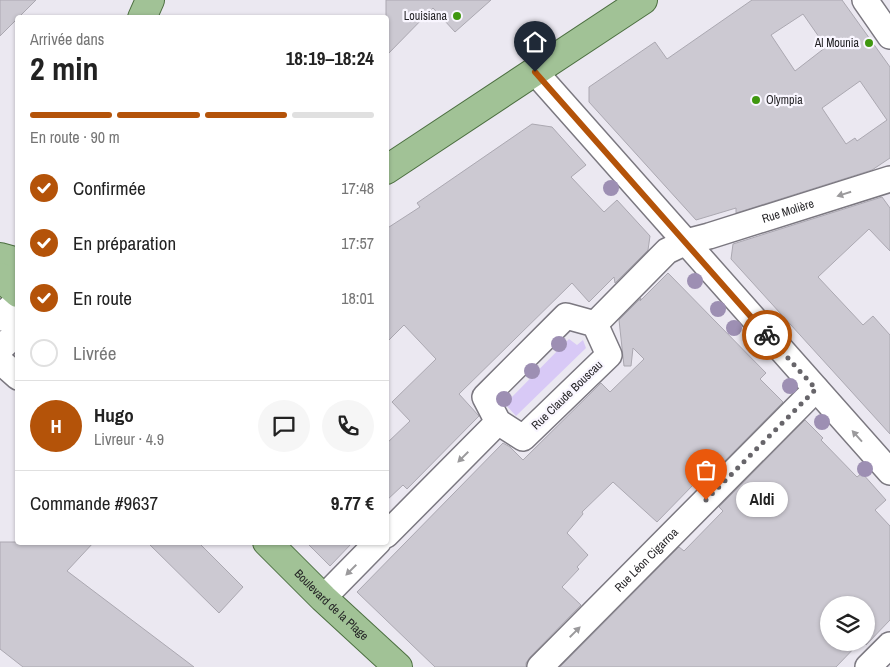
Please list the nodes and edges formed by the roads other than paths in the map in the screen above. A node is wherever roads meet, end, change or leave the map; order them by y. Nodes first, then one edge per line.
1 (150, 0) edge
2 (643, 0) edge
3 (865, 0) edge
4 (143, 15) edge
5 (890, 36) edge
6 (535, 72) junction
7 (389, 168) edge
8 (890, 179) edge
9 (686, 242) junction
10 (0, 256) edge
11 (15, 261) edge
12 (0, 277) edge
13 (15, 290) edge
14 (15, 303) edge
15 (0, 318) edge
16 (595, 324) junction
17 (15, 335) edge
18 (0, 349) edge
19 (0, 361) edge
20 (15, 374) edge
21 (816, 389) junction
22 (498, 422) junction
23 (890, 472) edge
24 (389, 531) edge
25 (270, 545) edge
26 (375, 545) edge
27 (323, 598) junction
28 (890, 645) edge
29 (398, 667) edge
30 (540, 667) edge
31 (868, 667) edge

1 - 4 main road
2 - 6 main road
3 - 5 street
6 - 7 main road
6 - 9 street
8 -> 9 street, Rue Molière
9 - 16 street
9 - 21 street
10 - 11 main road
12 - 13 main road
14 - 15 street
16 - 22 street, Rue Claude Bouscau
16 - 22 street, Rue Claude Bouscau
17 - 18 street
19 - 20 street
23 -> 21 street
30 -> 21 street, Rue Léon Cigarroa
22 -> 24 street
25 - 27 main road, Boulevard de la Plage
26 -> 27 street
27 - 29 main road, Boulevard de la Plage
28 - 31 street

